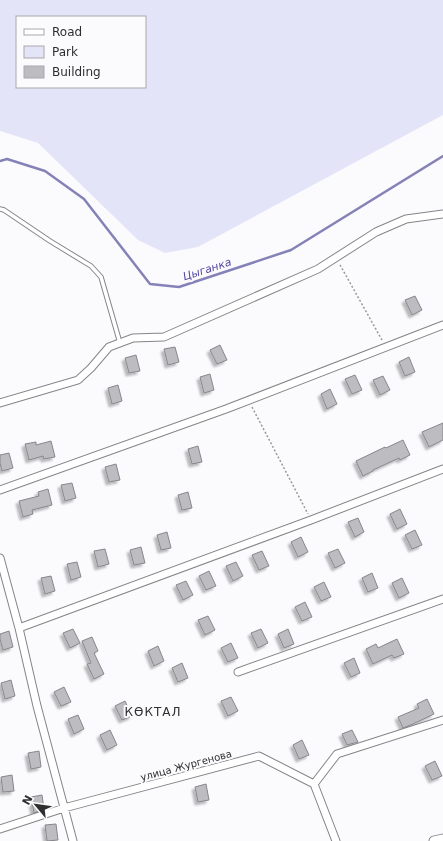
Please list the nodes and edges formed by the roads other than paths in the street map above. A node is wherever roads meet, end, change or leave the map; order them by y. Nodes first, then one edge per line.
1 (0, 209) edge
2 (443, 214) edge
3 (443, 325) edge
4 (120, 343) junction
5 (0, 403) edge
6 (443, 469) edge
7 (0, 490) edge
8 (0, 558) edge
9 (443, 598) edge
10 (20, 628) junction
11 (238, 672) dead end
12 (443, 720) edge
13 (314, 784) junction
14 (64, 808) junction
15 (0, 828) edge
16 (443, 839) edge
17 (73, 841) edge
18 (336, 841) edge
19 (434, 841) edge

1 - 4 lane
2 - 4 street
3 - 7 street
4 - 5 street
6 - 10 street
8 - 10 street
9 - 11 street
10 - 14 street
12 - 13 street
13 - 14 street, улица Жургенова
13 - 18 street
14 - 15 street, улица Жургенова
14 - 17 street
16 - 19 street

